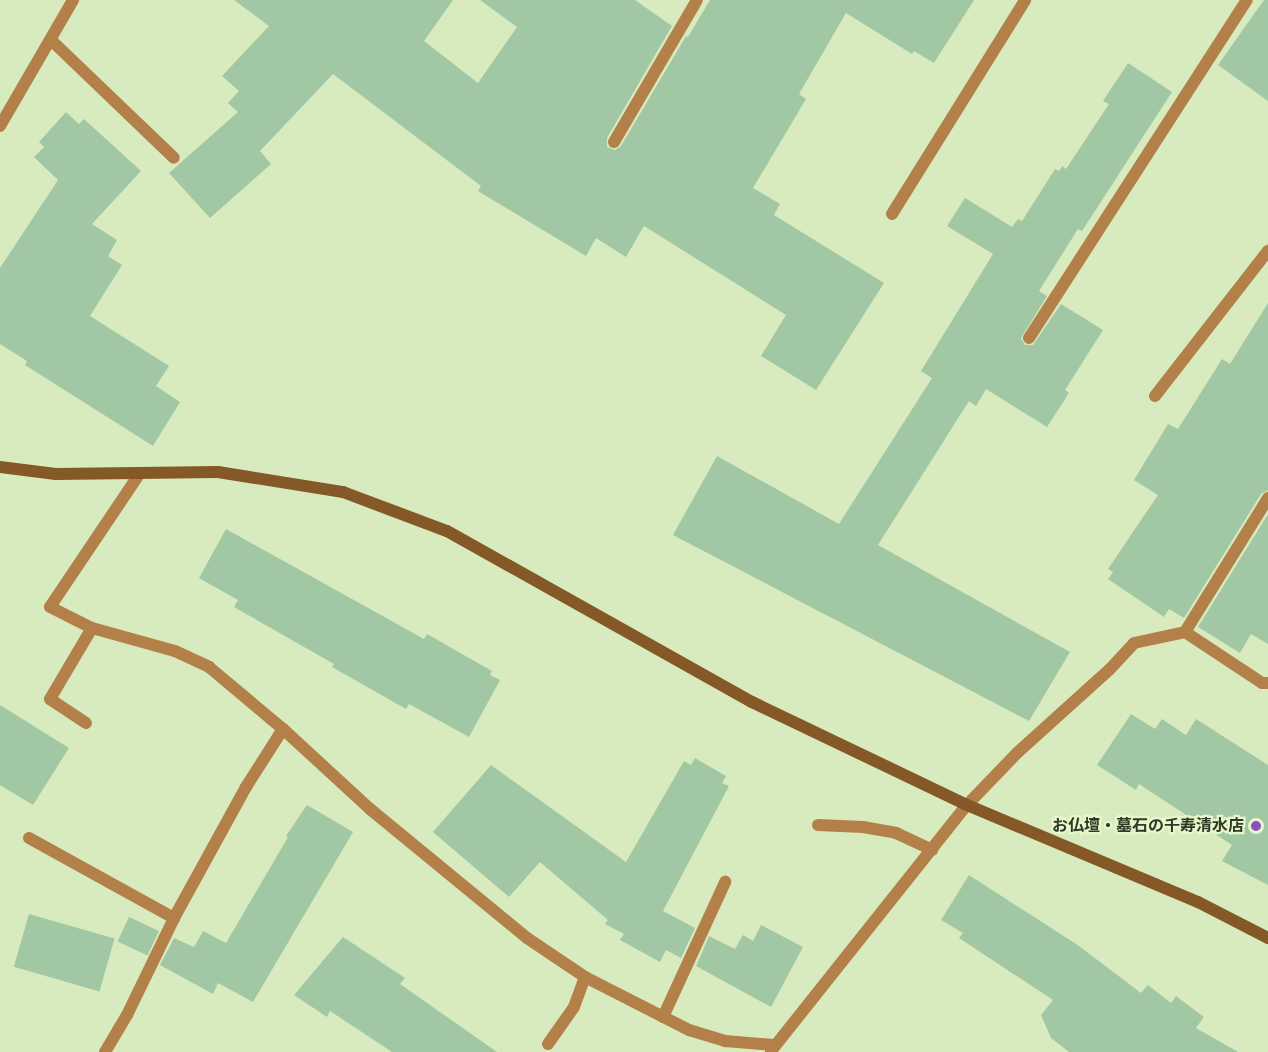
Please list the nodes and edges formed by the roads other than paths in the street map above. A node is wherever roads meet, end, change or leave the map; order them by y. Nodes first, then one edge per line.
1 (73, 0) edge
2 (697, 0) edge
3 (1025, 0) edge
4 (1247, 0) edge
5 (51, 40) junction
6 (0, 126) edge
7 (614, 142) dead end
8 (174, 158) dead end
9 (892, 214) dead end
10 (1268, 251) edge
11 (1029, 338) dead end
12 (1155, 396) dead end
13 (0, 467) edge
14 (140, 473) junction
15 (1268, 498) edge
16 (92, 628) junction
17 (1185, 632) junction
18 (1268, 683) edge
19 (86, 723) dead end
20 (283, 729) junction
21 (967, 805) junction
22 (818, 825) dead end
23 (29, 838) dead end
24 (932, 850) junction
25 (725, 882) dead end
26 (174, 918) junction
27 (1268, 938) edge
28 (585, 977) junction
29 (663, 1017) junction
30 (548, 1044) dead end
31 (772, 1048) edge
32 (105, 1052) edge

1 - 5 street
2 - 7 street
3 - 9 street
4 - 11 street
5 - 6 street
5 - 8 street
10 - 12 street
13 - 14 street
14 - 16 street
14 - 21 street
15 - 17 street
16 - 19 street
16 - 20 street
17 - 18 street
17 - 21 street
20 - 26 street
20 - 28 street
21 - 24 street
21 - 27 street
22 - 24 street
23 - 26 street
24 - 31 street
25 - 29 street
26 - 32 street
28 - 29 street
28 - 30 street
29 - 31 street

